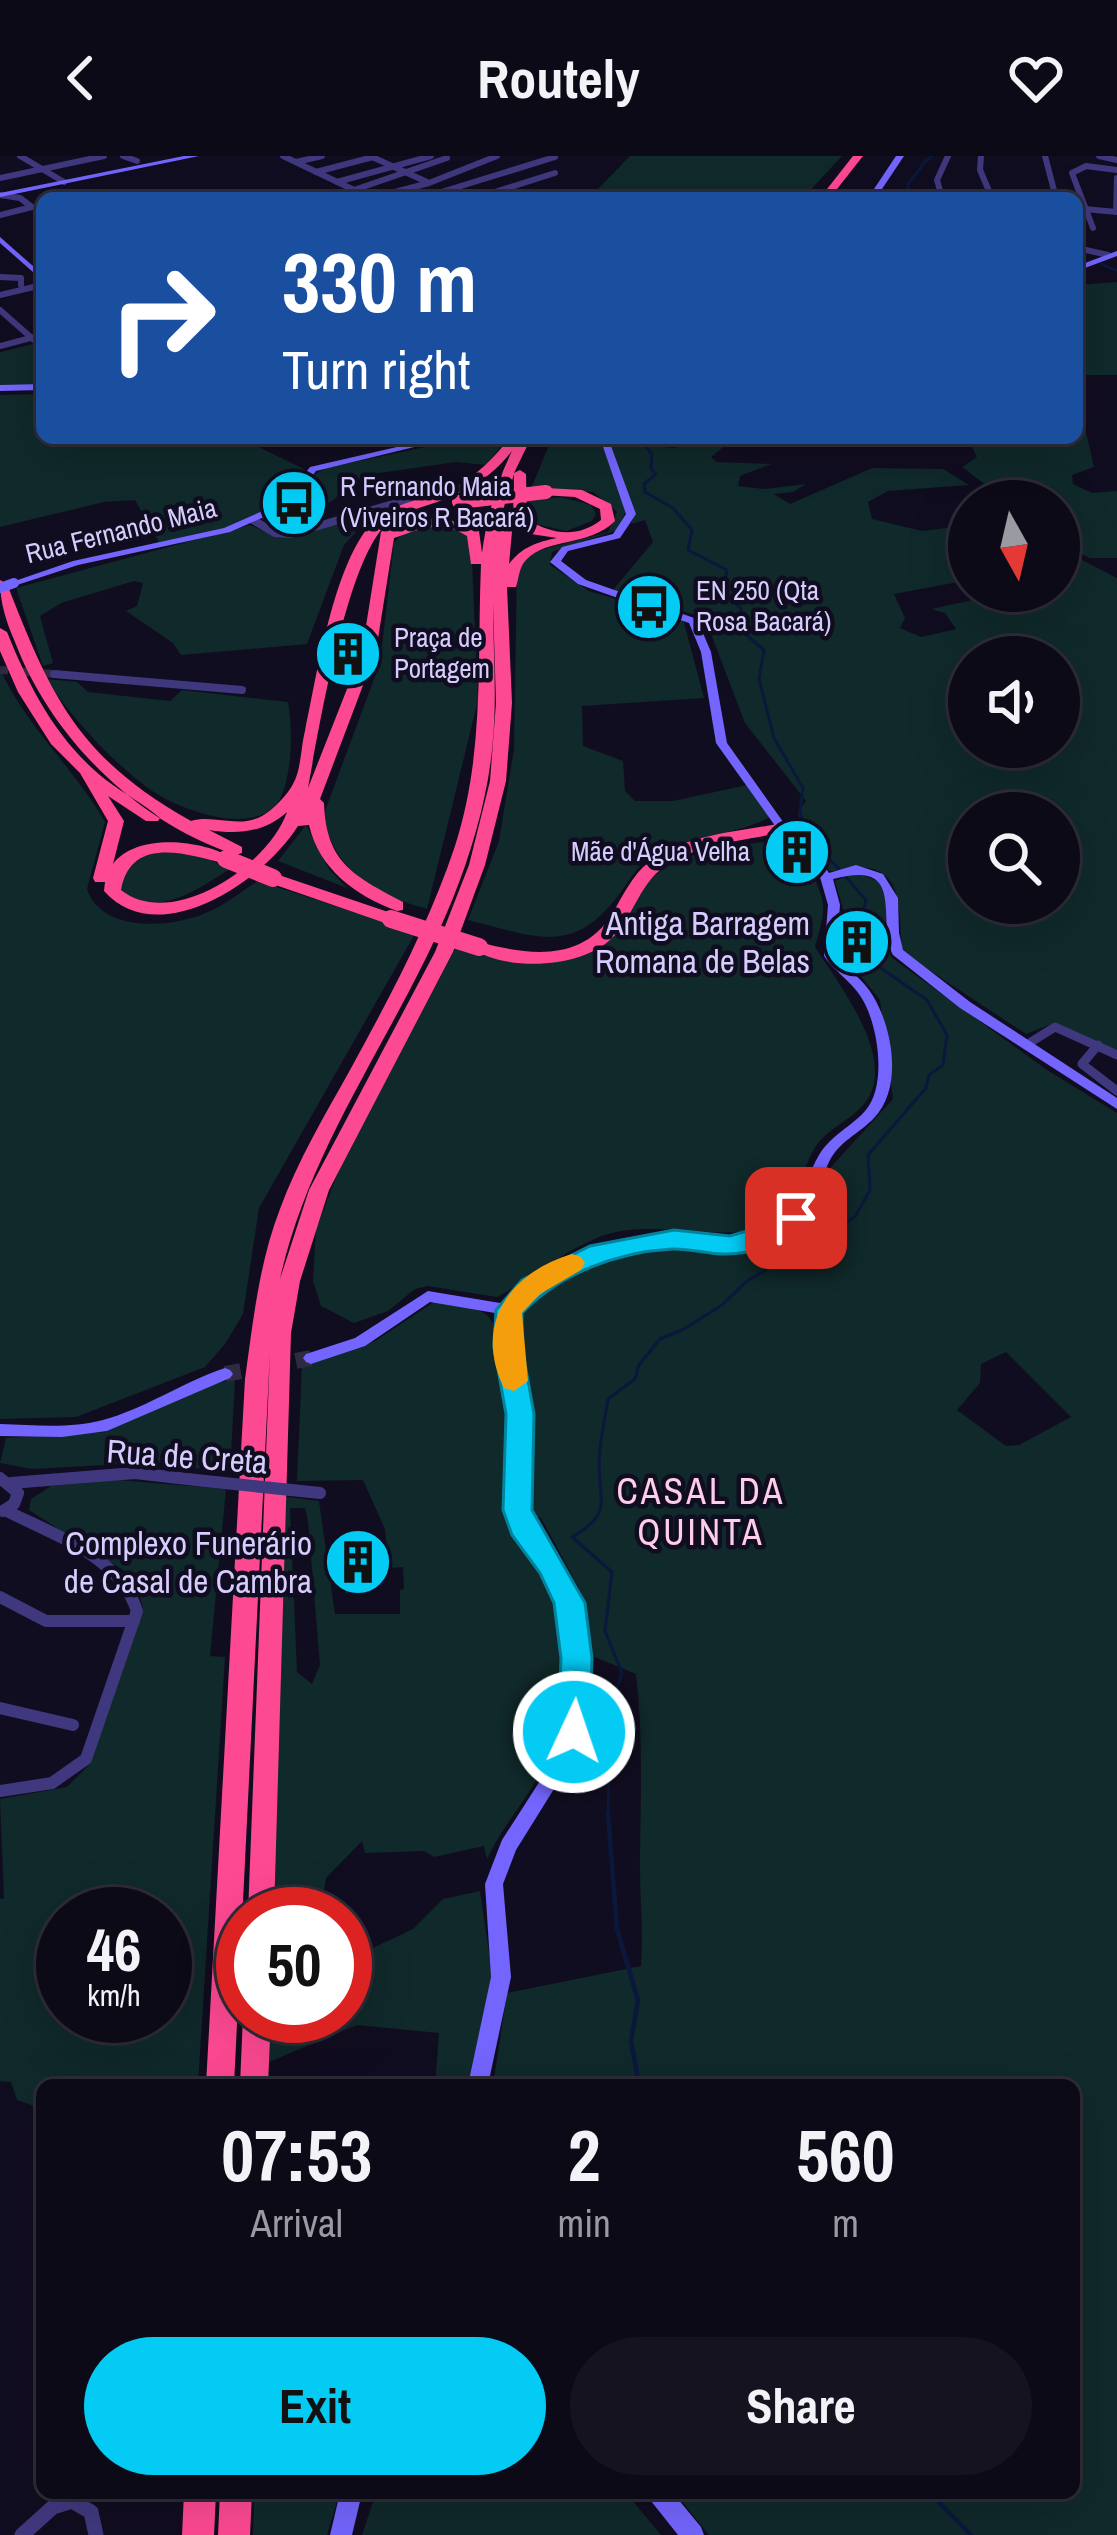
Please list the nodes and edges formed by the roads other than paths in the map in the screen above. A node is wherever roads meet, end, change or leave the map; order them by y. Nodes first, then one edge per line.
1 (20, 156) edge
2 (74, 156) edge
3 (104, 156) edge
4 (123, 156) edge
5 (195, 156) edge
6 (283, 156) edge
7 (322, 156) edge
8 (373, 156) edge
9 (431, 156) edge
10 (497, 156) edge
11 (858, 156) edge
12 (869, 156) edge
13 (900, 156) edge
14 (948, 156) edge
15 (981, 156) edge
16 (1045, 156) edge
17 (1099, 156) edge
18 (180, 157) edge
19 (445, 157) edge
20 (554, 157) edge
21 (87, 160) junction
22 (1117, 160) edge
23 (137, 161) dead end
24 (296, 162) junction
25 (1063, 163) dead end
26 (393, 166) junction
27 (1077, 167) junction
28 (0, 168) edge
29 (46, 168) junction
30 (469, 168) junction
31 (316, 172) junction
32 (409, 173) junction
33 (555, 173) dead end
34 (14, 175) junction
35 (490, 177) junction
36 (0, 178) edge
37 (1117, 179) edge
38 (64, 182) junction
39 (337, 182) junction
40 (429, 183) junction
41 (522, 184) junction
42 (513, 187) junction
43 (354, 190) junction
44 (446, 190) junction
45 (358, 192) edge
46 (395, 192) edge
47 (440, 192) edge
48 (450, 192) edge
49 (496, 192) edge
50 (526, 192) edge
51 (830, 192) edge
52 (842, 192) edge
53 (876, 192) edge
54 (941, 192) edge
55 (989, 192) edge
56 (1054, 192) edge
57 (1076, 192) edge
58 (0, 195) edge
59 (1117, 198) edge
60 (1083, 206) edge
61 (1083, 210) edge
62 (1116, 212) edge
63 (0, 214) edge
64 (1083, 226) edge
65 (1, 237) edge
66 (1112, 254) edge
67 (36, 263) edge
68 (1083, 266) edge
69 (36, 275) edge
70 (0, 277) edge
71 (36, 284) edge
72 (21, 285) dead end
73 (0, 293) edge
74 (0, 310) edge
75 (36, 337) edge
76 (36, 339) edge
77 (0, 348) edge
78 (0, 390) edge
79 (36, 390) edge
80 (418, 444) edge
81 (512, 444) edge
82 (522, 444) edge
83 (536, 444) edge
84 (604, 444) edge
85 (520, 474) junction
86 (406, 485) dead end
87 (546, 494) junction
88 (461, 504) junction
89 (253, 520) junction
90 (380, 524) junction
91 (384, 548) junction
92 (5, 585) edge
93 (485, 588) junction
94 (502, 625) junction
95 (0, 632) edge
96 (54, 674) tunnel mouth
97 (242, 690) dead end
98 (302, 774) junction
99 (87, 775) junction
100 (318, 789) junction
101 (162, 812) junction
102 (787, 832) junction
103 (231, 855) junction
104 (826, 877) junction
105 (394, 912) junction
106 (922, 970) junction
107 (1030, 1042) junction
108 (1098, 1046) junction
109 (1117, 1055) edge
110 (1063, 1067) junction
111 (1117, 1091) edge
112 (1117, 1104) edge
113 (509, 1310) junction
114 (311, 1358) tunnel mouth
115 (225, 1374) tunnel mouth
116 (0, 1430) edge
117 (6, 1493) edge
118 (320, 1493) dead end
119 (0, 1598) edge
120 (134, 1622) junction
121 (0, 1708) edge
122 (73, 1725) dead end
123 (0, 1791) edge
124 (263, 1887) edge
125 (256, 2043) edge
126 (220, 2079) edge
127 (254, 2079) edge
128 (479, 2079) edge
129 (200, 2499) edge
130 (236, 2499) edge
131 (350, 2499) edge
132 (664, 2499) edge
133 (22, 2535) edge
134 (96, 2535) edge
135 (198, 2535) edge
136 (234, 2535) edge
137 (341, 2535) edge
138 (693, 2535) edge

1 - 29 street
2 - 21 street
3 - 21 street
4 - 23 street
5 - 18 main road
6 - 24 street
7 - 24 street
8 - 26 street
8 - 31 street
9 - 26 street
10 - 30 street
11 - 51 highway
12 - 52 highway
13 - 53 main road
14 - 54 street
15 - 55 street
16 - 56 street
17 - 22 street
18 - 38 main road
19 - 30 street
19 - 32 street
20 - 35 street
21 - 29 street
24 - 31 street
25 - 27 street
26 - 32 street
26 - 39 street
27 - 37 street
27 - 57 street
28 - 34 street
29 - 34 street
29 - 38 street
30 - 35 street
30 - 40 street
31 - 39 street
32 - 40 street
32 - 43 street
33 - 41 street
34 - 36 street
35 - 42 street
35 - 44 street
37 - 59 street
38 - 58 main road
39 - 43 street
40 - 44 street
40 - 46 street
41 - 42 street
41 - 50 street
42 - 49 street
43 - 45 street
44 - 47 street
44 - 48 street
58 - 63 street
59 - 62 street
60 - 62 street
61 - 64 street
65 - 67 main road
65 - 69 main road
66 - 68 main road
70 - 72 street
71 - 73 street
74 - 75 street
76 - 77 street
78 - 79 main road
80 - 89 main road, Rua Fernando Maia
81 - 90 highway
82 - 93 highway
83 - 85 highway
84 - 102 main road
85 - 87 highway
85 - 94 highway
86 - 89 street
87 - 88 highway, bridge
87 - 94 highway
88 - 90 highway
88 - 91 highway
89 - 92 main road, Rua Fernando Maia
90 - 98 highway
91 - 93 highway
91 - 100 highway
92 - 101 highway
93 - 126 highway
94 - 124 highway
95 - 99 highway
96 - 97 street
98 - 101 highway
98 - 103 highway
99 - 100 highway
99 - 103 highway
100 - 105 highway
101 - 103 highway
102 - 104 main road
102 - 105 highway, bridge
103 - 105 highway, bridge
104 - 106 main road
104 - 113 main road
106 - 107 main road
106 - 110 main road
107 - 108 street
107 - 110 main road
108 - 109 street
108 - 111 street
110 - 112 main road
113 - 114 main road
113 - 128 main road
115 - 116 main road
117 - 118 street, Rua de Creta, bridge
117 - 120 street
119 - 120 street
120 - 123 street
121 - 122 street
125 - 127 highway
129 - 135 highway
130 - 136 highway
131 - 137 main road
132 - 138 main road
133 - 134 street

